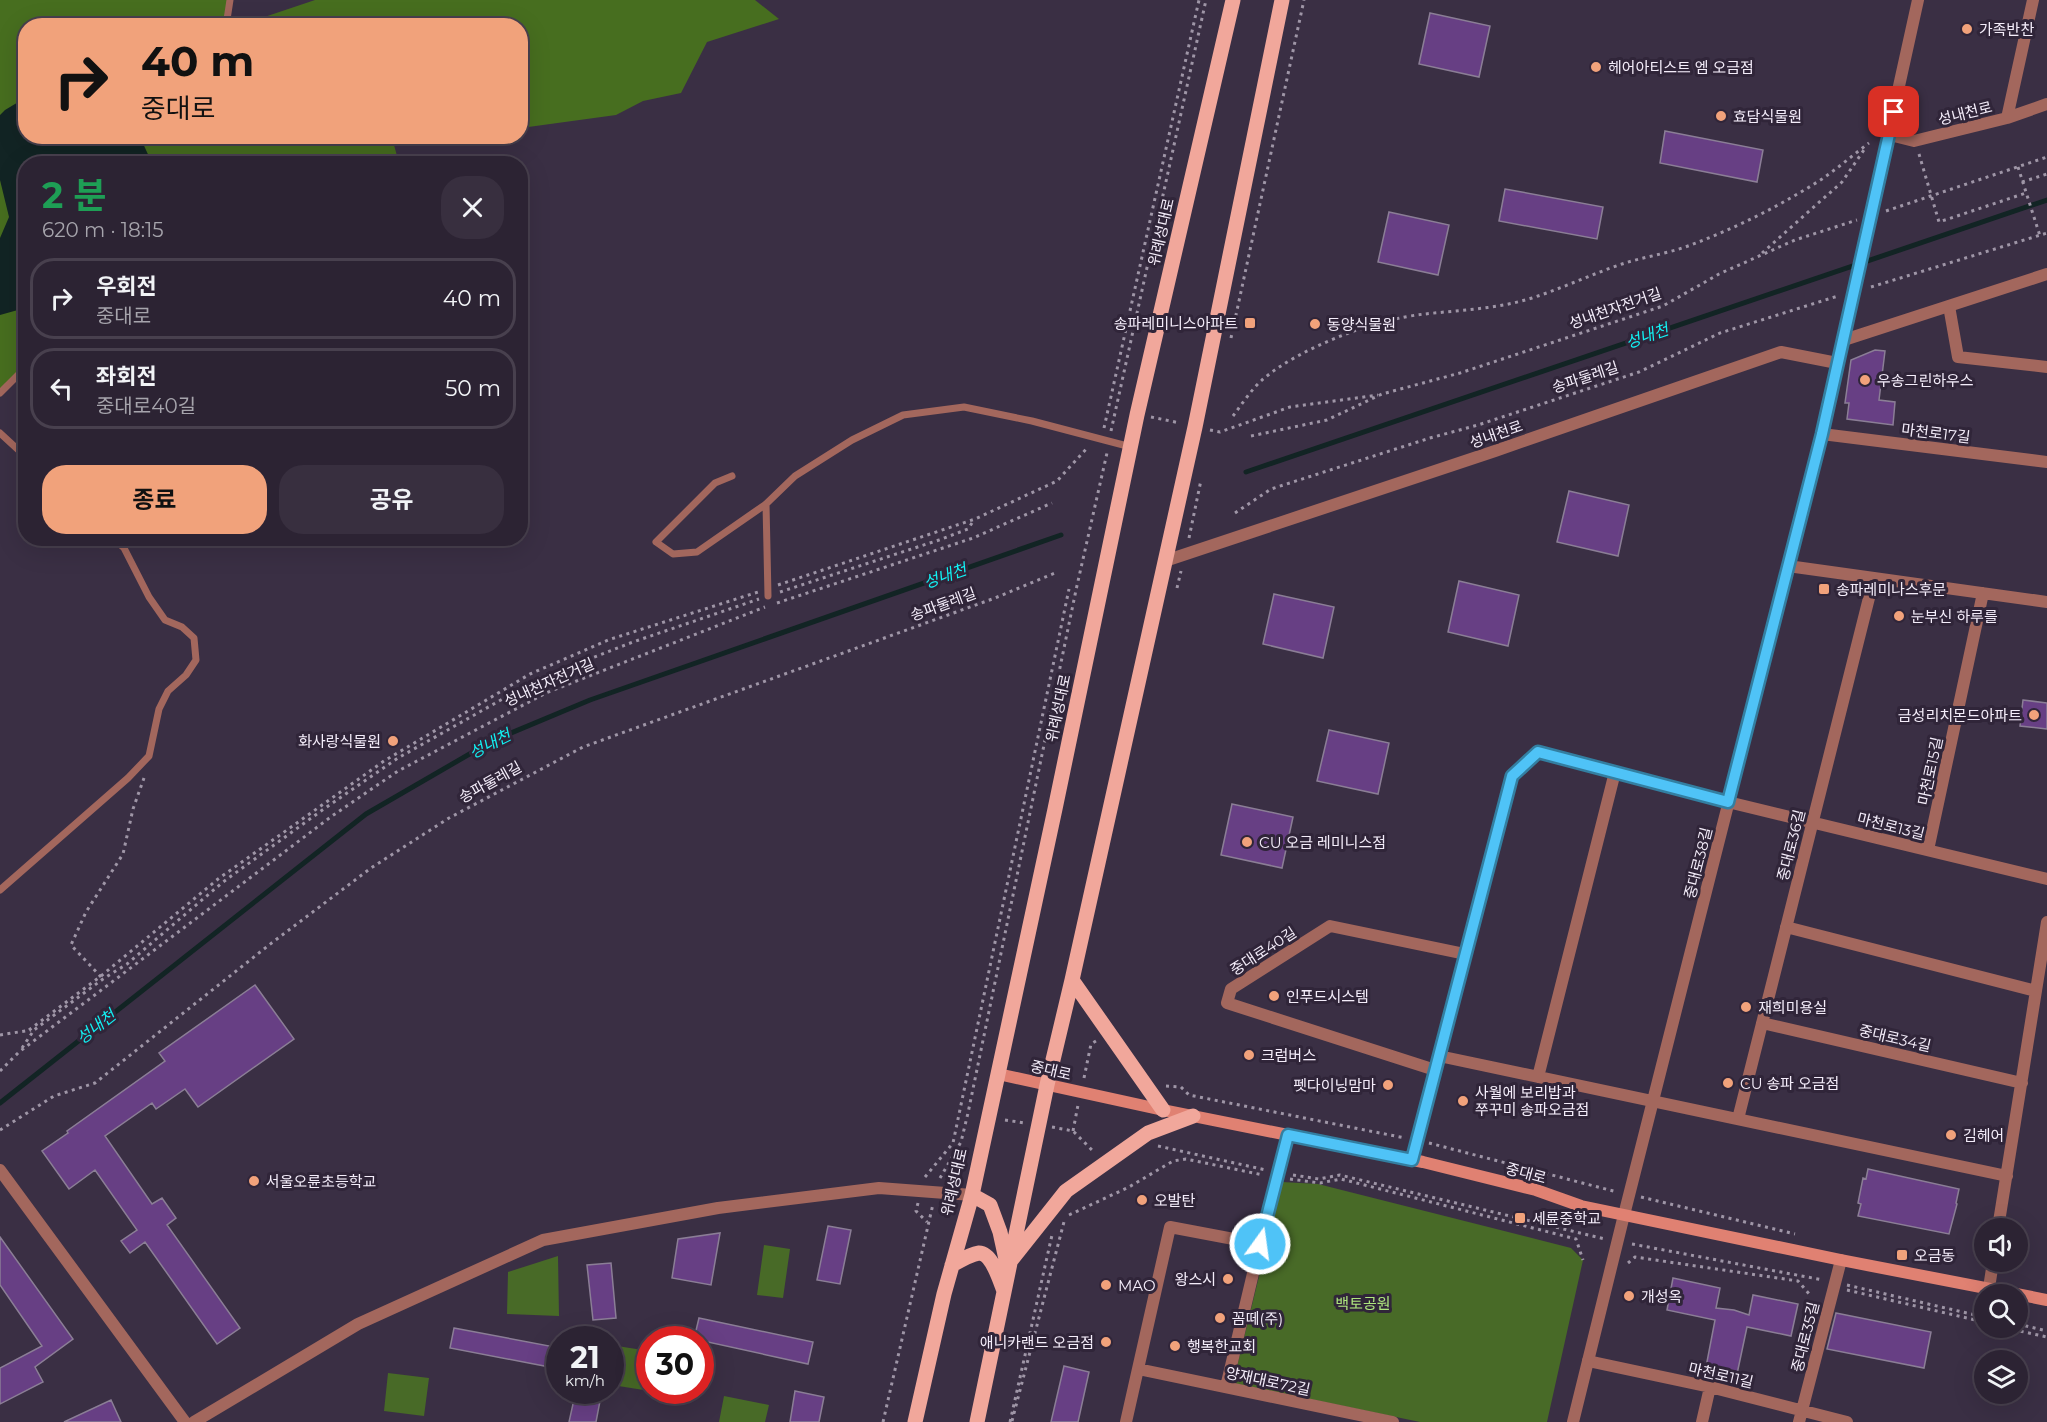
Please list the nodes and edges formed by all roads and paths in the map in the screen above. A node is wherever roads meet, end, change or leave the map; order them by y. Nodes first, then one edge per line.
1 (230, 0) edge
2 (1199, 0) edge
3 (1206, 0) edge
4 (1233, 0) edge
5 (1282, 0) edge
6 (1305, 0) edge
7 (1918, 0) edge
8 (2033, 0) edge
9 (227, 18) edge
10 (2047, 104) edge
11 (2007, 118) junction
12 (1890, 135) junction
13 (1914, 141) junction
14 (2047, 157) edge
15 (2018, 167) junction
16 (2047, 174) edge
17 (2022, 182) junction
18 (2026, 192) junction
19 (1932, 196) junction
20 (1883, 212) dead end
21 (1861, 219) dead end
22 (2047, 233) edge
23 (2040, 236) junction
24 (1758, 256) junction
25 (2047, 274) edge
26 (1866, 288) dead end
27 (1844, 295) dead end
28 (1948, 306) junction
29 (1844, 336) junction
30 (1231, 340) dead end
31 (1837, 363) junction
32 (2047, 367) edge
33 (18, 375) edge
34 (0, 393) edge
35 (1382, 394) junction
36 (1108, 409) junction
37 (1116, 410) junction
38 (1137, 415) junction
39 (1233, 416) dead end
40 (1212, 423) dead end
41 (1195, 427) junction
42 (1211, 430) junction
43 (0, 433) edge
44 (1822, 434) junction
45 (1251, 436) dead end
46 (1210, 437) dead end
47 (1102, 441) junction
48 (1131, 447) junction
49 (18, 450) edge
50 (2047, 462) edge
51 (732, 476) dead end
52 (1202, 478) dead end
53 (1052, 503) dead end
54 (766, 504) junction
55 (1235, 513) dead end
56 (975, 519) junction
57 (1189, 536) dead end
58 (122, 546) edge
59 (1165, 561) junction
60 (1788, 566) junction
61 (1055, 573) dead end
62 (1874, 578) junction
63 (1069, 589) dead end
64 (768, 593) junction
65 (1983, 593) junction
66 (2047, 602) edge
67 (149, 756) junction
68 (1615, 772) junction
69 (1728, 802) junction
70 (1812, 822) junction
71 (1928, 850) junction
72 (2047, 879) edge
73 (0, 890) edge
74 (2047, 922) edge
75 (1786, 927) junction
76 (1466, 954) junction
77 (102, 977) junction
78 (1072, 980) junction
79 (2036, 992) junction
80 (1762, 1023) junction
81 (29, 1030) junction
82 (34, 1030) junction
83 (0, 1035) edge
84 (19, 1052) junction
85 (1439, 1056) junction
86 (1435, 1070) junction
87 (0, 1071) edge
88 (998, 1074) junction
89 (1538, 1077) junction
90 (2022, 1083) junction
91 (1047, 1085) junction
92 (1181, 1087) dead end
93 (1652, 1102) junction
94 (1163, 1110) junction
95 (968, 1113) junction
96 (1194, 1116) junction
97 (988, 1117) junction
98 (1738, 1119) junction
99 (1039, 1125) junction
100 (0, 1130) edge
101 (1073, 1131) dead end
102 (1288, 1135) junction
103 (1417, 1140) junction
104 (1158, 1146) dead end
105 (1412, 1160) junction
106 (0, 1170) edge
107 (1278, 1175) junction
108 (2007, 1176) junction
109 (921, 1191) junction
110 (936, 1192) junction
111 (1629, 1194) junction
112 (972, 1195) junction
113 (1623, 1215) junction
114 (2000, 1218) edge
115 (928, 1222) junction
116 (1053, 1233) dead end
117 (1802, 1236) dead end
118 (1617, 1242) junction
119 (1260, 1244) junction
120 (1583, 1260) dead end
121 (1841, 1260) junction
122 (952, 1264) junction
123 (1010, 1266) junction
124 (1622, 1268) dead end
125 (1974, 1285) edge
126 (1839, 1286) junction
127 (1004, 1291) junction
128 (1810, 1295) dead end
129 (2028, 1296) edge
130 (2047, 1300) edge
131 (1974, 1315) edge
132 (1974, 1320) edge
133 (2028, 1326) edge
134 (2047, 1331) edge
135 (2028, 1333) edge
136 (2047, 1337) edge
137 (1588, 1361) junction
138 (1138, 1369) junction
139 (1710, 1387) junction
140 (1226, 1388) junction
141 (1801, 1416) edge
142 (185, 1422) edge
143 (194, 1422) edge
144 (883, 1422) edge
145 (915, 1422) edge
146 (977, 1422) edge
147 (1011, 1422) edge
148 (1126, 1422) edge
149 (1393, 1422) edge
150 (1574, 1422) edge
151 (1702, 1422) edge
152 (1847, 1422) edge

1 - 9 lane
2 - 36 path
3 - 37 path
4 - 38 main road, 위례성대로
5 - 41 main road
6 - 30 path
7 - 12 street, 중대로38길
8 - 11 street
10 - 11 street, 성내천로
11 - 13 street, 성내천로
12 - 13 street, 성내천로
12 - 29 street, 중대로38길, bridge
13 - 19 path
14 - 15 path
15 - 17 path
15 - 19 path
16 - 17 path
17 - 18 path
18 - 19 path
18 - 23 path
19 - 20 path
21 - 24 path, 성내천자전거길
22 - 23 path
23 - 26 path
24 - 35 path, 성내천자전거길
24 - 39 path
25 - 28 street
27 - 55 path, 송파둘레길
28 - 29 street
28 - 32 street
29 - 31 street, 중대로38길
31 - 44 street, 중대로38길
31 - 59 street, 성내천로
33 - 34 lane
35 - 42 path
35 - 45 path, 성내천자전거길
36 - 37 path
36 - 47 path
37 - 47 path
38 - 41 path
38 - 48 main road, 위례성대로
40 - 42 path
41 - 42 path
41 - 59 main road
42 - 46 path
43 - 49 lane
44 - 50 street, 마천로17길
44 - 60 street, 중대로38길
47 - 48 lane
47 - 54 lane
47 - 56 path
47 - 95 path, 위례성대로
48 - 88 main road, 위례성대로
51 - 54 lane
52 - 57 path
53 - 84 path, 성내천자전거길
54 - 64 lane
56 - 64 path
56 - 64 path
58 - 67 lane
59 - 78 main road
60 - 62 street
60 - 69 street, 중대로38길
61 - 100 path, 송파둘레길
62 - 65 street
62 - 70 street, 중대로36길
63 - 109 path
64 - 77 path
64 - 77 path
65 - 66 street
65 - 71 street, 마천로15길
67 - 73 lane
67 - 77 path
68 - 69 street
68 - 76 street
68 - 89 street
69 - 70 street, 마천로13길
69 - 93 street, 중대로38길
70 - 71 street, 마천로13길
70 - 75 street, 중대로36길
71 - 72 street, 마천로13길
74 - 79 street
75 - 79 street
75 - 80 street, 중대로36길
76 - 85 street
76 - 86 street, 중대로40길
77 - 81 path
77 - 82 path
78 - 91 main road
78 - 94 main road
79 - 90 street
80 - 90 street, 중대로34길
80 - 98 street, 중대로36길
81 - 82 path
81 - 83 path
82 - 84 path
84 - 87 path
85 - 86 street
85 - 89 street
86 - 103 street
88 - 91 main road, 중대로
88 - 97 main road, 위례성대로
89 - 93 street
90 - 108 street
91 - 94 main road, 중대로
91 - 99 main road
92 - 103 path
93 - 98 street
93 - 111 street, 중대로38길
94 - 96 main road, 중대로
95 - 97 path
95 - 110 path, 위례성대로
96 - 102 main road, 중대로
96 - 123 main road
97 - 99 path
97 - 112 main road, 위례성대로
98 - 108 street
99 - 101 path
99 - 123 main road
102 - 105 main road, 중대로
102 - 107 street
103 - 105 street
103 - 111 path
104 - 107 path
105 - 113 main road, 중대로
106 - 142 street
107 - 118 path
107 - 119 street
107 - 120 path
107 - 147 path
108 - 114 street
109 - 110 street
109 - 115 path
109 - 143 street
110 - 112 street
110 - 115 path, 위례성대로
111 - 113 street, 중대로38길
111 - 117 path
112 - 122 main road, 위례성대로
112 - 123 main road
113 - 118 street
113 - 121 main road, 중대로
115 - 144 path, 위례성대로
116 - 147 path
118 - 126 path
118 - 137 street
119 - 138 street
119 - 140 street
121 - 125 main road, 중대로
121 - 126 street, 중대로35길
122 - 127 main road
122 - 145 main road, 위례성대로
123 - 127 main road
124 - 128 path
126 - 131 path
126 - 132 path
126 - 141 street, 중대로35길
127 - 146 main road
129 - 130 main road, 중대로
133 - 134 path
135 - 136 path
137 - 139 street, 마천로11길
137 - 150 street
138 - 140 street, 양재대로72길
138 - 148 street
139 - 141 street, 마천로11길
139 - 151 street
140 - 149 street, 양재대로72길
141 - 152 street, 마천로11길

